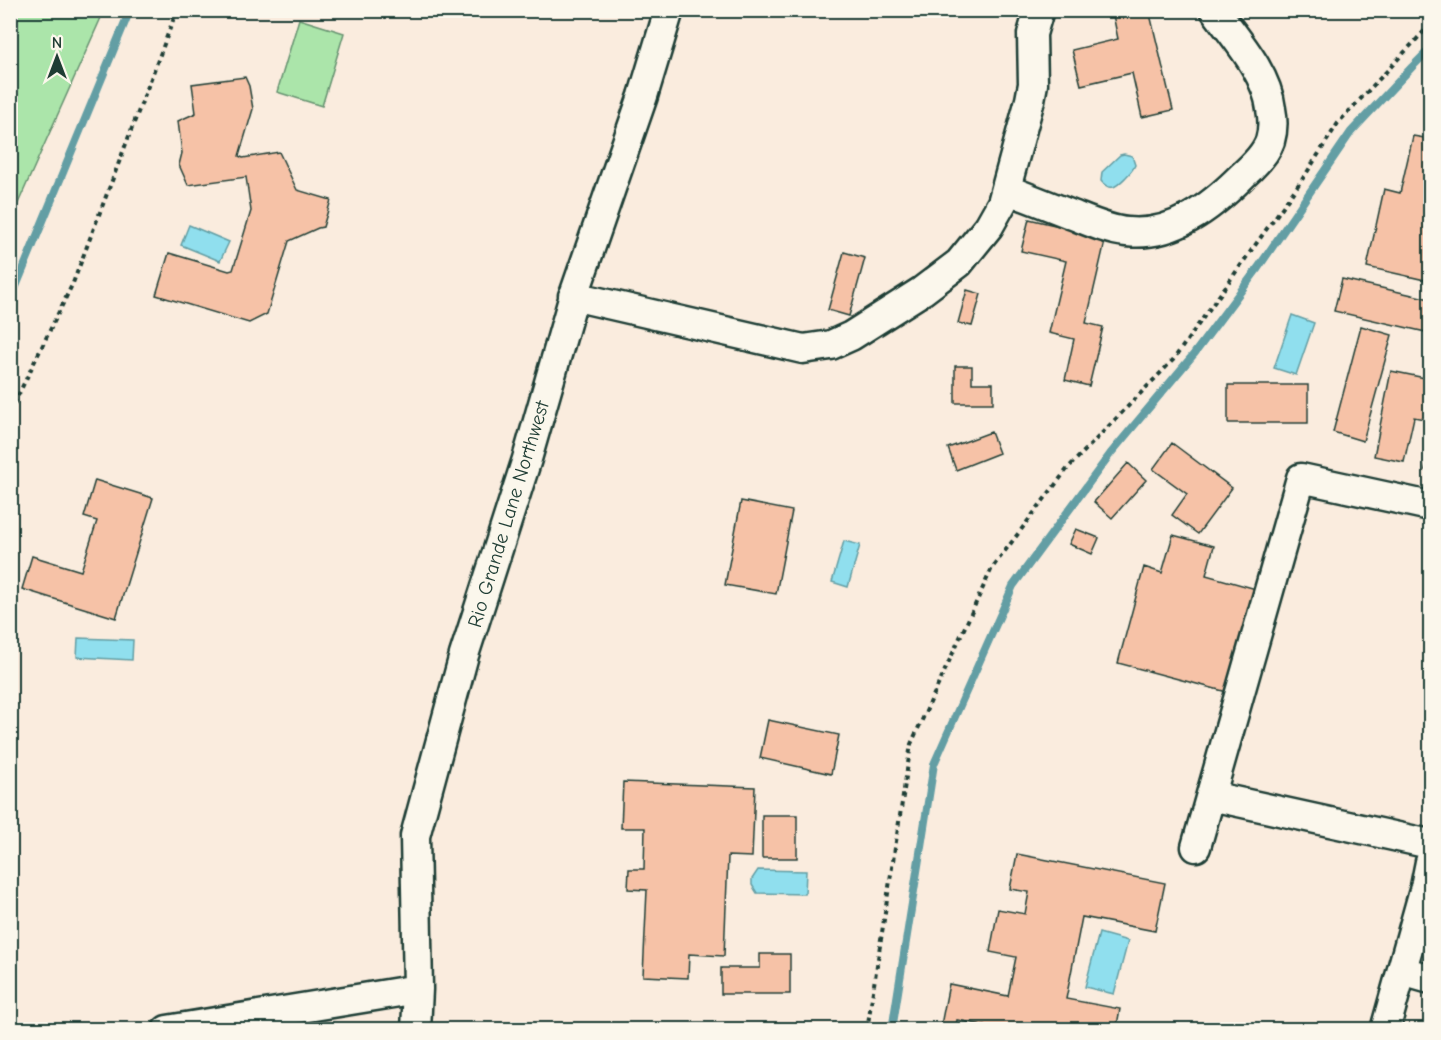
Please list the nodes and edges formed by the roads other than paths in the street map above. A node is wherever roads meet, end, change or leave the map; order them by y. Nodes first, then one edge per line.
1 (669, 10) edge
2 (1039, 10) edge
3 (1215, 10) edge
4 (1006, 189) junction
5 (573, 297) junction
6 (1431, 506) edge
7 (1211, 796) junction
8 (1431, 844) edge
9 (1196, 846) dead end
10 (1429, 879) edge
11 (1402, 971) junction
12 (1431, 979) edge
13 (418, 988) junction
14 (167, 1029) edge
15 (416, 1029) edge
16 (1385, 1029) edge

1 - 5 street, Rio Grande Lane Northwest
2 - 4 street
3 - 4 street
4 - 5 street
5 - 13 street, Rio Grande Lane Northwest
6 - 7 street
7 - 8 street
7 - 9 street
10 - 11 street
11 - 12 street
11 - 16 street
13 - 14 street
13 - 15 street, Rio Grande Lane Northwest

